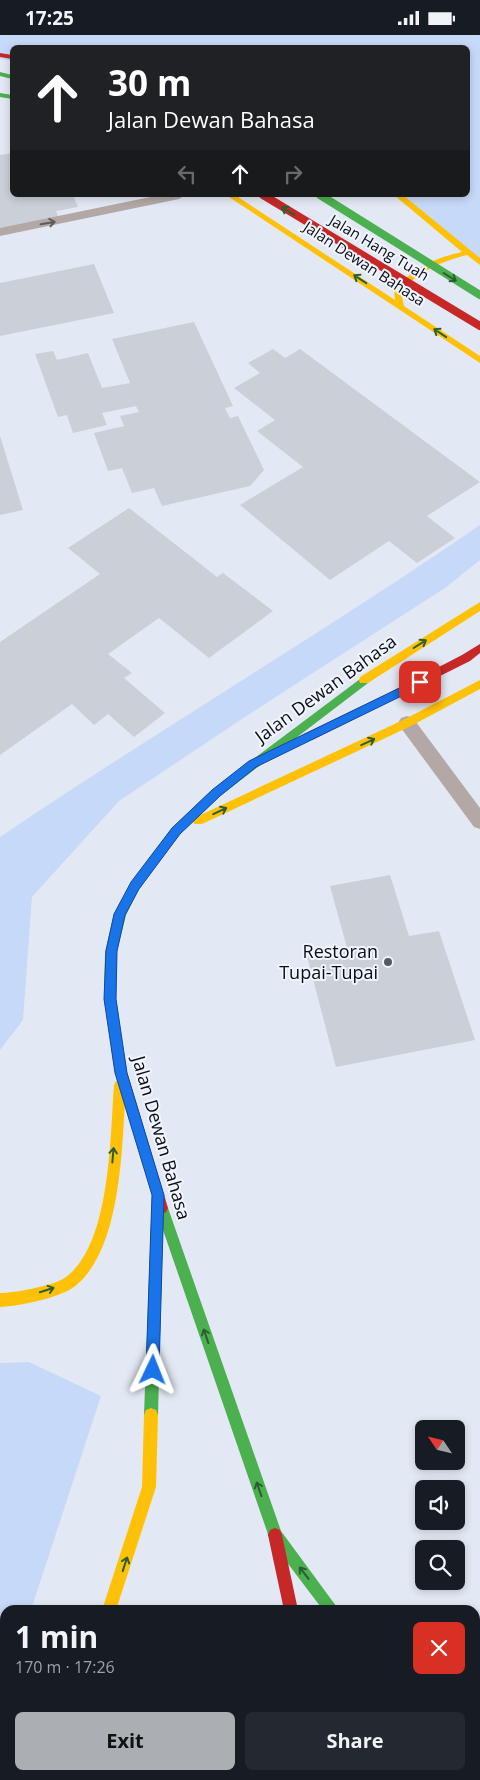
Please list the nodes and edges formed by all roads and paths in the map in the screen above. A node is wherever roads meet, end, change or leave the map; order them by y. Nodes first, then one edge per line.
1 (169, 197) edge
2 (233, 197) edge
3 (265, 197) edge
4 (323, 197) edge
5 (400, 197) edge
6 (0, 232) edge
7 (467, 253) junction
8 (480, 262) edge
9 (480, 295) edge
10 (400, 306) junction
11 (480, 326) edge
12 (480, 360) edge
13 (480, 606) edge
14 (480, 648) edge
15 (480, 684) edge
16 (407, 723) junction
17 (252, 764) junction
18 (480, 822) edge
19 (176, 831) junction
20 (121, 1073) junction
21 (158, 1195) junction
22 (0, 1300) edge
23 (275, 1535) junction
24 (111, 1605) edge
25 (290, 1605) edge
26 (328, 1605) edge

6 -> 1 lane
10 -> 2 main road, Jalan Dewan Bahasa
11 -> 3 main road, Jalan Hang Tuah, bridge
4 -> 9 main road, Jalan Hang Tuah, bridge
5 - 7 main road
7 - 8 main road
7 - 10 main road
12 -> 10 main road, Jalan Dewan Bahasa
17 -> 13 main road, Jalan Dewan Bahasa
14 - 17 main road
15 - 16 main road
16 - 18 lane
19 -> 16 main road
17 - 19 main road, Jalan Dewan Bahasa
19 - 20 main road, Jalan Dewan Bahasa
20 - 21 main road, Jalan Dewan Bahasa
22 -> 20 main road
23 -> 21 main road, Jalan Dewan Bahasa
24 -> 21 main road
23 - 25 main road
26 -> 23 main road

